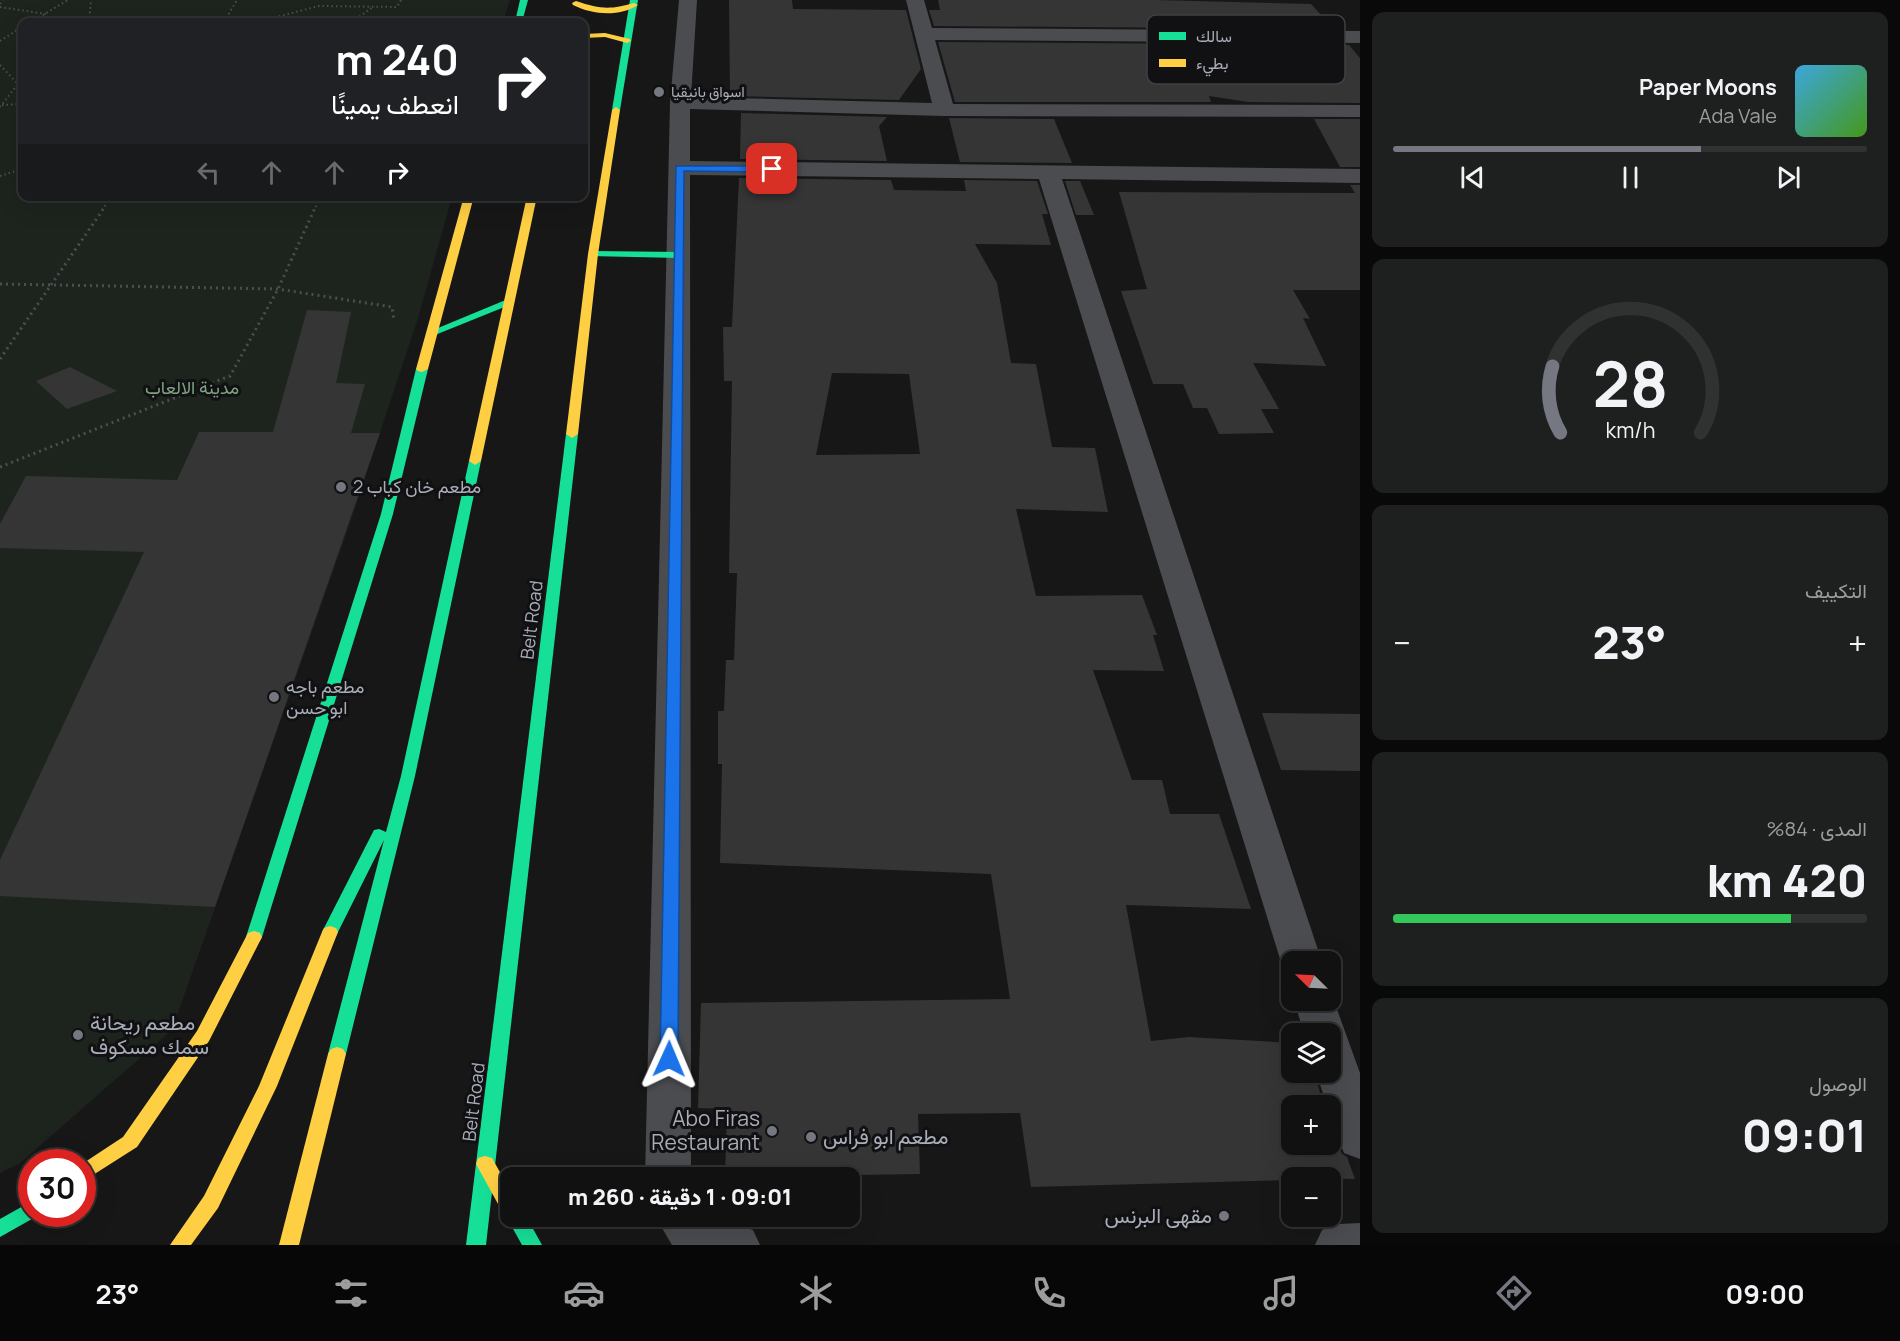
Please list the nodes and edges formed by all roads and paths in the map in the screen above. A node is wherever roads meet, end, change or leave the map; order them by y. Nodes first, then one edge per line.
1 (3, 0) edge
2 (68, 0) edge
3 (91, 0) edge
4 (237, 0) edge
5 (401, 0) edge
6 (524, 0) edge
7 (688, 0) edge
8 (915, 0) edge
9 (634, 3) edge
10 (575, 5) edge
11 (0, 6) edge
12 (373, 7) junction
13 (46, 14) junction
14 (38, 18) edge
15 (89, 18) edge
16 (226, 18) edge
17 (272, 18) edge
18 (358, 18) edge
19 (519, 18) edge
20 (18, 30) edge
21 (923, 34) junction
22 (588, 36) edge
23 (1147, 36) edge
24 (1345, 37) edge
25 (1360, 37) edge
26 (0, 41) edge
27 (627, 41) junction
28 (0, 65) edge
29 (680, 103) junction
30 (18, 104) edge
31 (1, 106) edge
32 (944, 110) junction
33 (1360, 111) edge
34 (680, 168) junction
35 (18, 170) edge
36 (1048, 172) junction
37 (0, 176) edge
38 (1360, 176) edge
39 (108, 201) edge
40 (320, 201) edge
41 (468, 201) edge
42 (530, 201) edge
43 (593, 254) junction
44 (679, 255) junction
45 (0, 284) edge
46 (49, 286) junction
47 (278, 289) junction
48 (508, 302) junction
49 (431, 333) junction
50 (0, 359) edge
51 (0, 467) edge
52 (408, 776) junction
53 (1298, 951) edge
54 (1341, 1082) edge
55 (1360, 1140) edge
56 (96, 1164) edge
57 (485, 1164) junction
58 (668, 1167) edge
59 (500, 1190) edge
60 (18, 1218) edge
61 (522, 1227) edge
62 (687, 1227) edge
63 (0, 1229) edge
64 (1360, 1244) edge
65 (180, 1245) edge
66 (289, 1245) edge
67 (476, 1245) edge
68 (532, 1245) edge
69 (736, 1245) edge
70 (1339, 1245) edge

1 - 11 path
2 - 13 path
3 - 15 path
4 - 16 path
5 - 12 path
6 - 19 main road
7 - 29 street
8 - 21 street
9 - 10 main road
9 - 27 main road, Belt Road
11 - 13 path
12 - 17 path
12 - 18 path
13 - 14 path
20 - 26 path
21 - 23 street
21 - 32 street
22 - 27 main road
24 - 25 street
27 - 43 main road, Belt Road
28 - 31 path
29 - 32 street
29 - 34 street
30 - 31 path
32 - 33 street
34 - 36 street
34 - 44 street
35 - 37 path
36 - 38 street
36 - 53 street
39 - 46 path
40 - 47 path
41 - 49 main road
42 - 48 main road
43 - 44 main road
43 - 57 main road, Belt Road
44 - 58 street
45 - 46 path
46 - 47 path
46 - 50 path
47 - 49 path
47 - 51 path
48 - 49 main road
48 - 52 main road
49 - 56 main road
52 - 65 main road
52 - 66 main road
54 - 55 street
57 - 59 main road
57 - 67 main road, Belt Road
60 - 63 main road
61 - 68 main road
62 - 69 street
64 - 70 street

